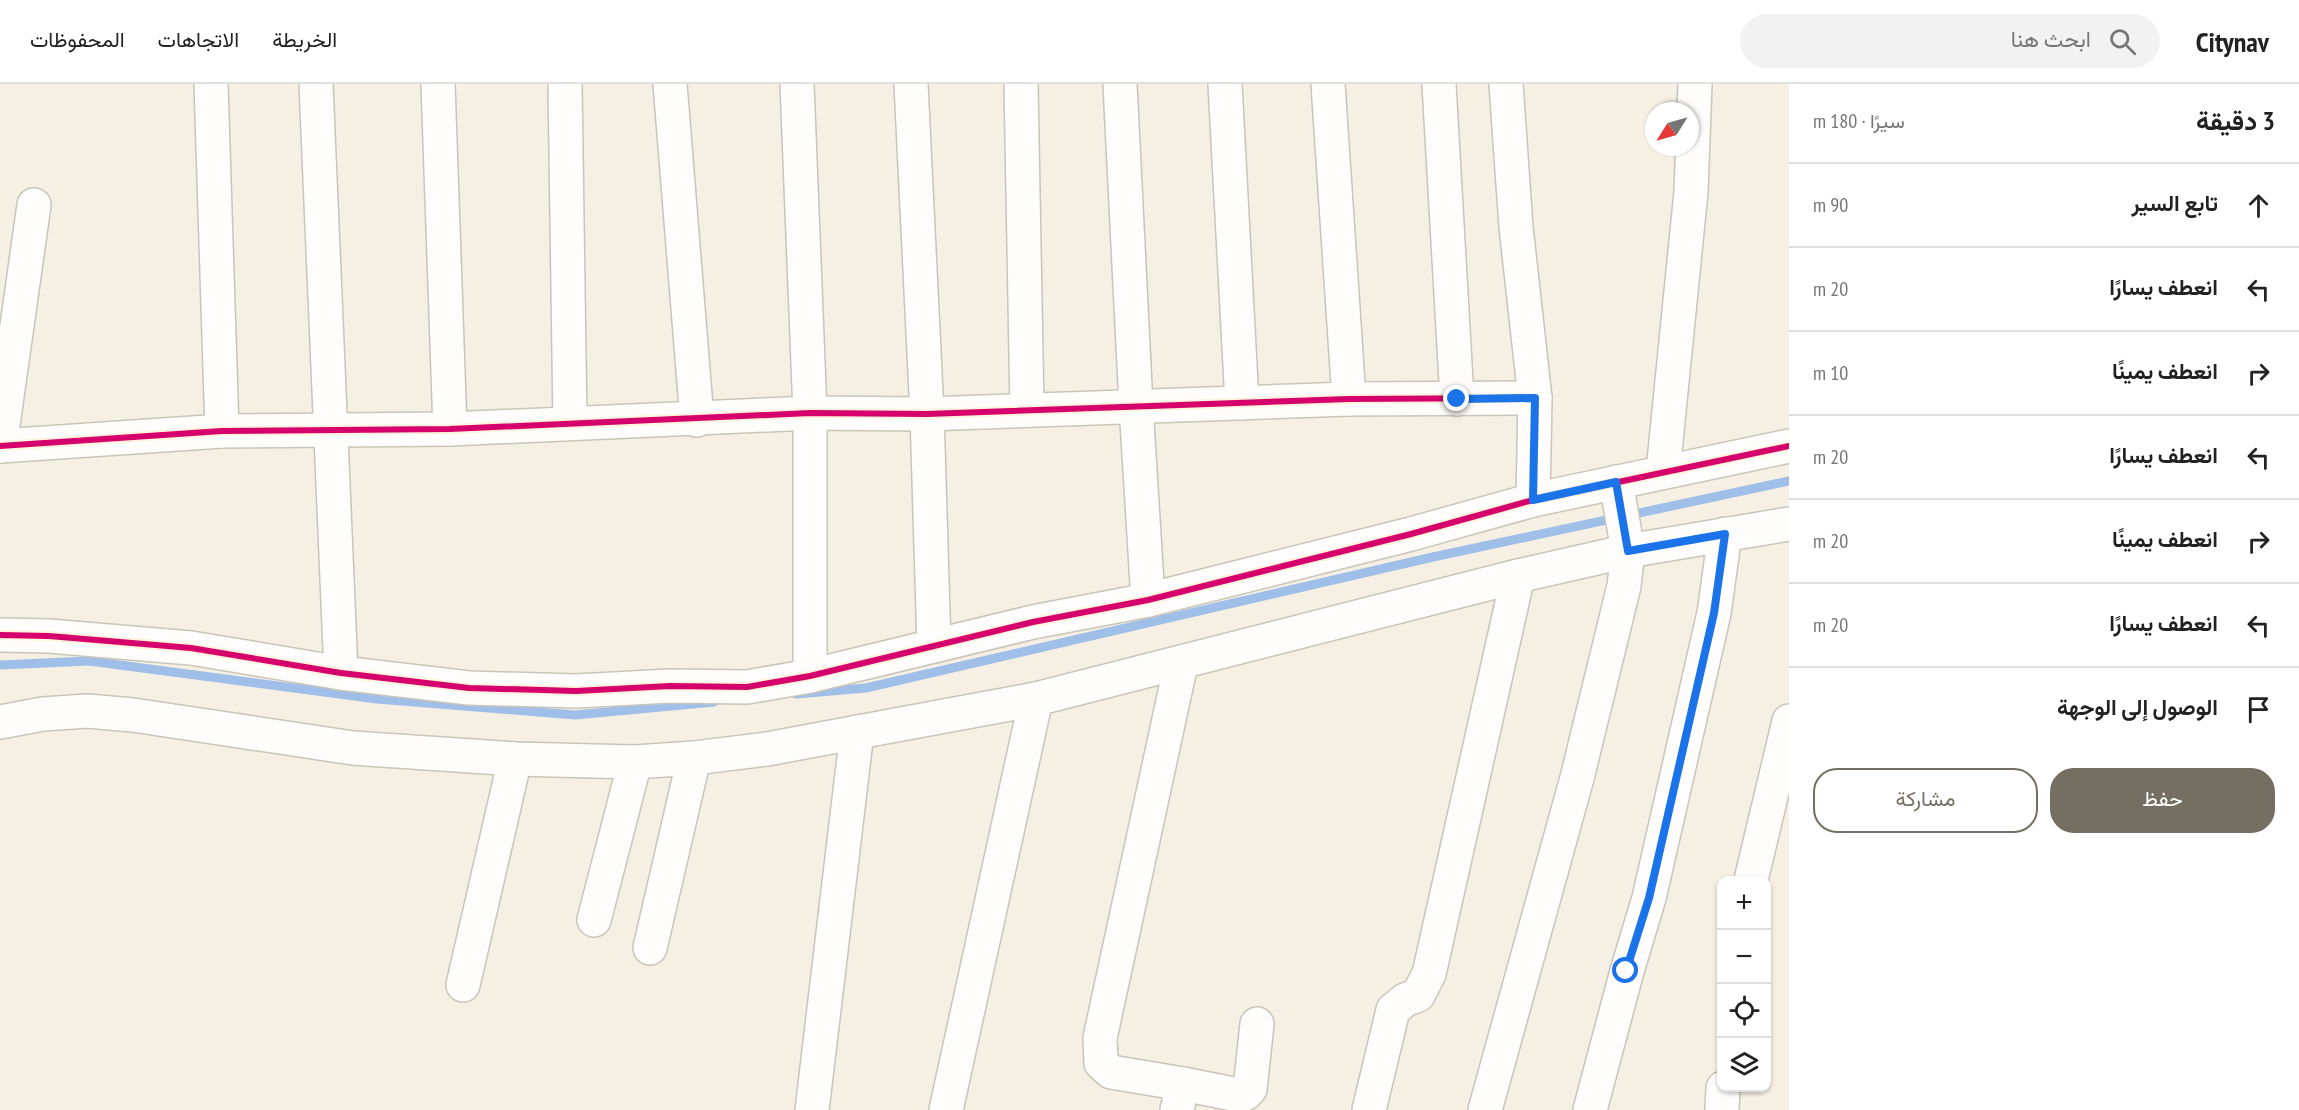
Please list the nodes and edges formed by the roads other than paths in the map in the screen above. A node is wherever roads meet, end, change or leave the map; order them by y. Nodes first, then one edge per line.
1 (212, 84) edge
2 (316, 84) edge
3 (438, 84) edge
4 (566, 84) edge
5 (670, 84) edge
6 (797, 84) edge
7 (911, 84) edge
8 (1021, 84) edge
9 (1120, 84) edge
10 (1225, 84) edge
11 (1328, 84) edge
12 (1439, 84) edge
13 (1506, 84) edge
14 (1695, 84) edge
15 (34, 206) dead end
16 (1535, 398) junction
17 (1348, 399) junction
18 (1457, 399) junction
19 (1242, 403) junction
20 (1136, 406) junction
21 (1027, 410) junction
22 (810, 413) junction
23 (927, 414) junction
24 (697, 420) junction
25 (570, 423) junction
26 (331, 429) junction
27 (450, 429) junction
28 (222, 431) junction
29 (0, 446) edge
30 (1789, 446) edge
31 (1663, 471) junction
32 (1618, 491) junction
33 (1533, 500) junction
34 (1789, 524) edge
35 (1725, 534) junction
36 (1626, 543) junction
37 (1518, 576) junction
38 (1148, 600) junction
39 (0, 634) edge
40 (934, 646) junction
41 (1181, 664) junction
42 (340, 674) junction
43 (810, 676) junction
44 (1036, 699) junction
45 (1789, 721) edge
46 (0, 722) edge
47 (857, 732) junction
48 (694, 758) junction
49 (515, 759) junction
50 (635, 762) junction
51 (1752, 876) edge
52 (594, 920) dead end
53 (650, 948) dead end
54 (463, 985) dead end
55 (1257, 1024) dead end
56 (1723, 1092) edge
57 (1180, 1097) edge
58 (812, 1110) edge
59 (946, 1110) edge
60 (1370, 1110) edge
61 (1485, 1110) edge
62 (1590, 1110) edge
63 (1722, 1110) edge

1 - 28 street
2 - 26 street
3 - 27 street
4 - 25 street
5 - 24 street
6 - 22 street
7 - 23 street
8 - 21 street
9 - 20 street
10 - 19 street
11 - 17 street
12 - 18 street
13 - 16 street
14 - 31 street
15 - 29 street
16 - 18 street
16 - 33 street
17 - 18 street
17 - 19 street
19 - 20 street
20 - 21 street
20 - 38 street
21 - 23 street
22 - 23 street
22 - 24 street
22 - 43 street
23 - 40 street
24 - 25 street
25 - 27 street
26 - 27 street
26 - 28 street
26 - 42 street
28 - 29 street
30 - 31 street
31 - 32 street
32 - 33 street
32 - 36 street
33 - 38 street
34 - 35 street
35 - 36 street
35 - 62 street
36 - 37 street
36 - 61 street
37 - 41 street
37 - 60 street
38 - 40 street
39 - 42 street
40 - 43 street
41 - 44 street
41 - 57 street
42 - 43 street
44 - 47 street
44 - 59 street
45 - 51 street
46 - 49 street
47 - 48 street
47 - 58 street
48 - 50 street
48 - 53 street
49 - 50 street
49 - 54 street
50 - 52 street
55 - 57 street
56 - 63 street

